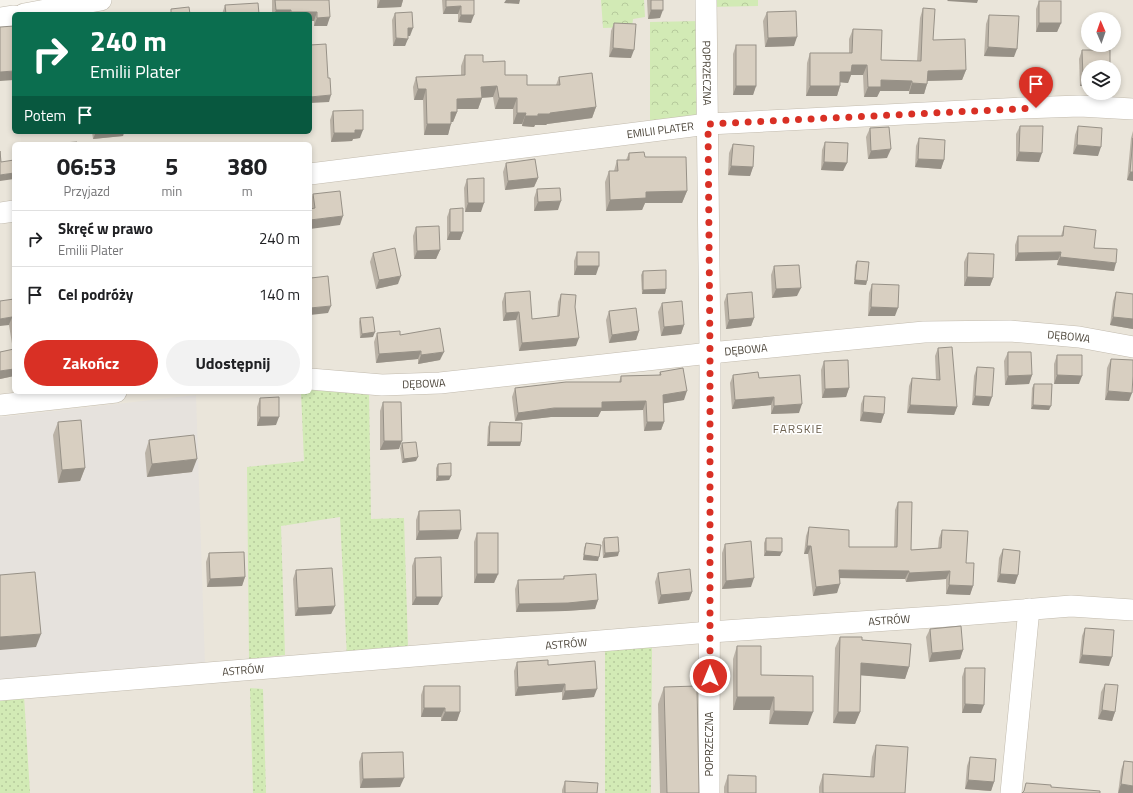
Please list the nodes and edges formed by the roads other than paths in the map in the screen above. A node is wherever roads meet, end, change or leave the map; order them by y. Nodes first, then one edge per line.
1 (102, 0) edge
2 (706, 0) edge
3 (35, 12) edge
4 (12, 16) edge
5 (0, 18) edge
6 (1133, 109) edge
7 (708, 124) junction
8 (312, 174) edge
9 (12, 211) edge
10 (0, 213) edge
11 (1133, 346) edge
12 (710, 353) junction
13 (312, 380) edge
14 (98, 394) edge
15 (0, 405) edge
16 (1028, 609) junction
17 (1133, 610) edge
18 (710, 632) junction
19 (0, 690) edge
20 (709, 793) edge
21 (1012, 793) edge

1 - 3 street
2 - 7 street, POPRZECZNA
4 - 5 street
6 - 7 street, EMILII PLATER
7 - 8 street, EMILII PLATER
7 - 12 street, POPRZECZNA
9 - 10 street
11 - 12 street, DĘBOWA
12 - 13 street, DĘBOWA
12 - 18 street, POPRZECZNA
14 - 15 street
16 - 17 street, ASTRÓW
16 - 18 street, ASTRÓW
16 - 21 street
18 - 19 street, ASTRÓW
18 - 20 street, POPRZECZNA

